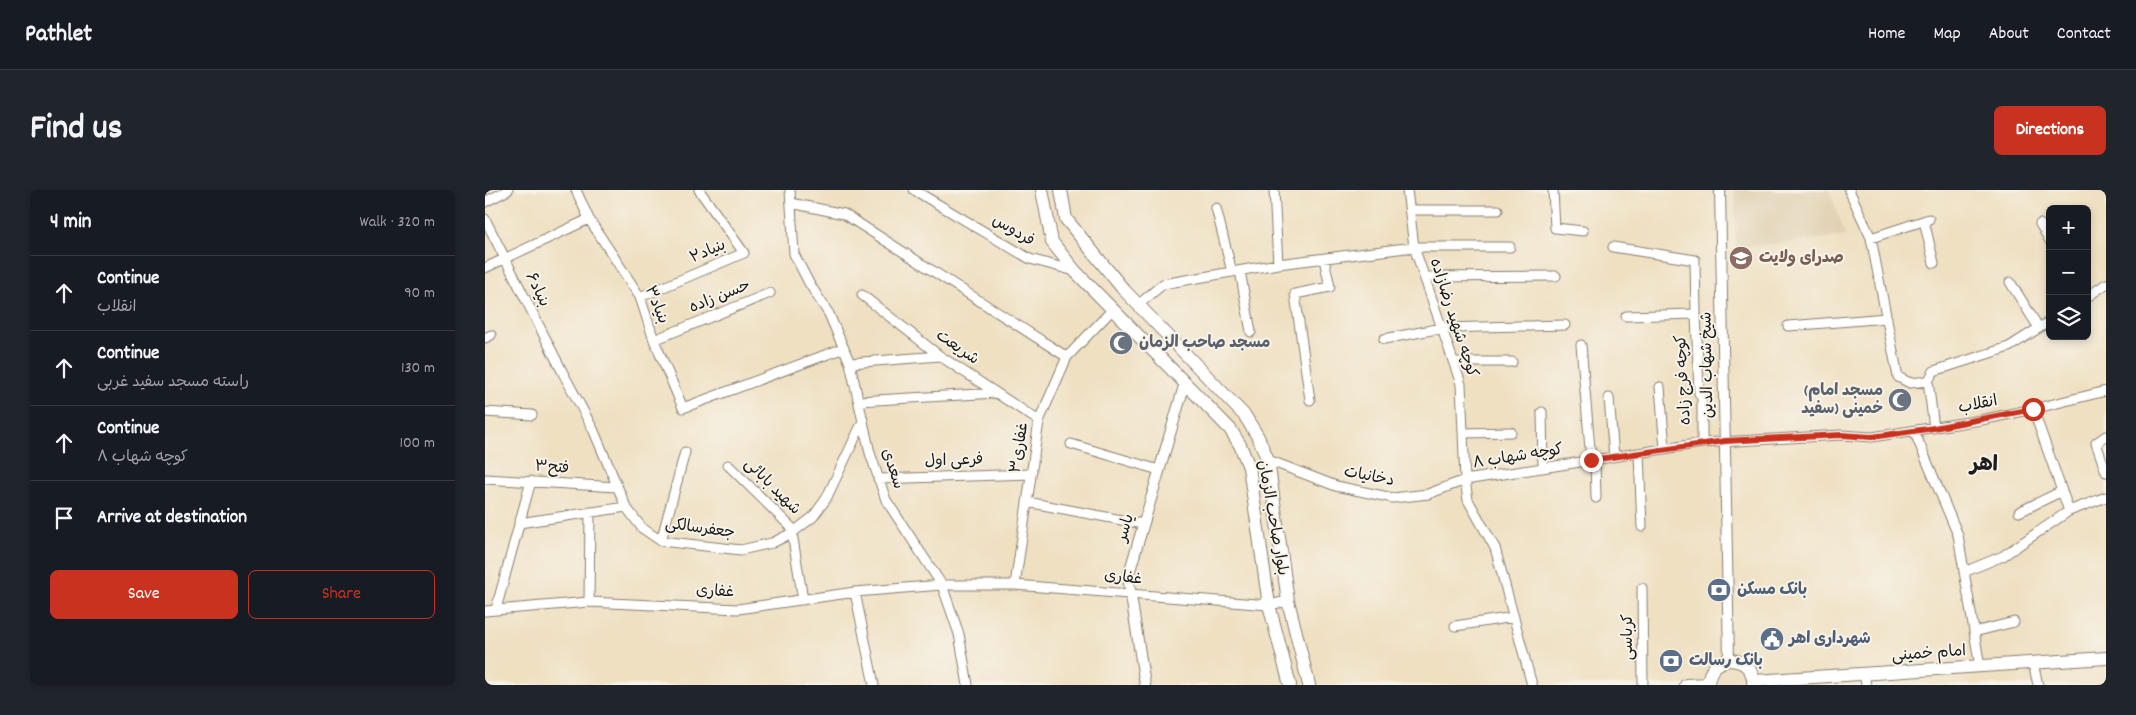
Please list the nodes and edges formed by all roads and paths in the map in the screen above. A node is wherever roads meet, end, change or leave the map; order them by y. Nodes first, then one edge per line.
1 (508, 190) edge
2 (576, 190) edge
3 (699, 190) edge
4 (790, 190) edge
5 (915, 190) edge
6 (1042, 190) edge
7 (1061, 190) edge
8 (1275, 190) edge
9 (1407, 190) edge
10 (1553, 190) edge
11 (1721, 190) edge
12 (1849, 190) edge
13 (485, 202) edge
14 (791, 203) junction
15 (1215, 208) dead end
16 (1410, 210) junction
17 (1498, 210) dead end
18 (485, 219) edge
19 (589, 219) junction
20 (2040, 224) dead end
21 (1583, 231) dead end
22 (2046, 234) edge
23 (1871, 238) junction
24 (1510, 246) dead end
25 (1414, 247) junction
26 (1613, 247) dead end
27 (1323, 259) junction
28 (506, 260) junction
29 (1934, 263) dead end
30 (1279, 264) junction
31 (485, 268) edge
32 (1075, 271) junction
33 (1236, 272) junction
34 (1556, 276) dead end
35 (1424, 277) junction
36 (2010, 282) dead end
37 (2106, 284) edge
38 (770, 293) dead end
39 (862, 295) dead end
40 (2090, 295) edge
41 (640, 297) junction
42 (1138, 305) junction
43 (1113, 309) junction
44 (1696, 314) junction
45 (1626, 316) dead end
46 (1887, 318) junction
47 (2046, 324) edge
48 (1565, 325) dead end
49 (1788, 326) dead end
50 (1442, 328) junction
51 (2039, 328) junction
52 (1251, 332) dead end
53 (1384, 339) dead end
54 (654, 340) junction
55 (1581, 345) dead end
56 (844, 348) junction
57 (940, 356) junction
58 (1067, 357) junction
59 (1455, 362) junction
60 (1512, 362) dead end
61 (850, 363) junction
62 (563, 374) joint
63 (1928, 381) junction
64 (1185, 383) junction
65 (1660, 387) dead end
66 (2106, 390) edge
67 (996, 393) junction
68 (1609, 398) dead end
69 (1310, 400) dead end
70 (859, 401) junction
71 (2033, 409) junction
72 (485, 412) edge
73 (1542, 412) dead end
74 (532, 415) dead end
75 (863, 420) junction
76 (1039, 422) junction
77 (1934, 428) junction
78 (1914, 431) junction
79 (1511, 432) dead end
80 (1463, 433) junction
81 (2106, 436) edge
82 (1725, 441) junction
83 (1702, 443) junction
84 (1071, 444) dead end
85 (1665, 449) junction
86 (685, 452) dead end
87 (1639, 453) junction
88 (1614, 457) junction
89 (1268, 460) junction
90 (1593, 460) junction
91 (729, 465) dead end
92 (1543, 468) junction
93 (1159, 470) junction
94 (2106, 472) edge
95 (1031, 474) junction
96 (878, 479) junction
97 (485, 480) edge
98 (1465, 480) junction
99 (531, 481) junction
100 (617, 487) junction
101 (2062, 491) junction
102 (2106, 497) edge
103 (1596, 498) dead end
104 (1027, 502) junction
105 (626, 507) junction
106 (2069, 511) junction
107 (591, 512) junction
108 (2019, 512) dead end
109 (519, 524) junction
110 (1143, 524) junction
111 (1641, 527) dead end
112 (793, 532) junction
113 (661, 541) junction
114 (1963, 572) junction
115 (1015, 584) junction
116 (942, 585) junction
117 (1642, 588) dead end
118 (855, 592) junction
119 (1132, 595) junction
120 (803, 600) junction
121 (1288, 601) junction
122 (589, 602) junction
123 (1269, 605) junction
124 (496, 609) junction
125 (485, 611) edge
126 (1514, 617) junction
127 (2014, 622) dead end
128 (1455, 626) dead end
129 (1974, 632) junction
130 (2106, 658) edge
131 (1729, 660) junction
132 (2033, 663) junction
133 (1980, 666) junction
134 (1865, 680) edge
135 (1793, 682) edge
136 (1753, 683) edge
137 (1708, 684) edge
138 (874, 685) edge
139 (968, 685) edge
140 (1145, 685) edge
141 (1290, 685) edge
142 (1309, 685) edge
143 (1532, 685) edge
144 (1643, 685) edge
145 (1686, 685) edge
146 (1693, 685) edge
147 (2038, 685) edge

1 - 13 street
2 - 19 street, بنیاد۳
3 - 41 street, بنیاد۲
4 - 14 street, سعدی
5 - 32 street, فردوس
6 - 32 main road, بلوار صاحب الزمان
7 - 42 main road, بلوار صاحب الزمان
8 - 30 street
9 - 16 street, کوچه شهید رضازاده
10 - 21 street
11 - 82 street, شیخ شهاب الدین
12 - 23 street
14 - 56 street, سعدی
14 - 58 street
15 - 33 street
16 - 17 street
16 - 25 street, کوچه شهید رضازاده
18 - 28 street, بنیاد۶
19 - 28 street
19 - 41 street, بنیاد۳
20 - 22 street
23 - 29 street
23 - 46 street
24 - 25 street
25 - 27 street
25 - 35 street, کوچه شهید رضازاده
26 - 44 street, کوچه فرج زاده
27 - 30 street
27 - 69 street
28 - 31 street
28 - 62 street, بنیاد۶
30 - 33 street
32 - 43 main road, بلوار صاحب الزمان
33 - 42 street
33 - 52 street
34 - 35 street
35 - 50 street, کوچه شهید رضازاده
36 - 51 street
37 - 40 street
38 - 54 street, حسن زاده
39 - 57 street, شریعت
41 - 54 street, بنیاد۳
42 - 89 main road, بلوار صاحب الزمان
43 - 58 street, غفاری۳
43 - 64 main road, بلوار صاحب الزمان
44 - 45 street, کوچه فرج زاده
44 - 83 street, کوچه فرج زاده
46 - 49 street
46 - 63 street
47 - 51 street
48 - 50 street
50 - 53 street
50 - 59 street, کوچه شهید رضازاده
51 - 63 street
54 - 56 street, بنیاد۳
55 - 90 street
56 - 61 street, سعدی
57 - 61 street
57 - 67 street, شریعت
58 - 76 street, غفاری۳
59 - 60 street
59 - 80 street, کوچه شهید رضازاده
61 - 70 street, سعدی
62 - 100 street, جعفرسالکی
63 - 77 street
64 - 93 street, یاسر
64 - 123 main road, بلوار صاحب الزمان
65 - 85 street
66 - 71 street, انقلاب
67 - 70 street
67 - 76 street, شریعت
68 - 88 street
70 - 75 street, سعدی
71 - 77 street, انقلاب
71 - 101 street
72 - 74 street
73 - 92 street
75 - 96 street, سعدی
75 - 112 street, جعفرسالکی
76 - 95 street, غفاری۳
77 - 78 street, انقلاب
78 - 82 street, انقلاب
78 - 114 street
79 - 80 street
80 - 98 street, کوچه شهید رضازاده
81 - 94 street
82 - 83 street, کوچه شهاب ۸
82 - 131 street, شیخ شهاب الدین
83 - 85 street, کوچه شهاب ۸
84 - 93 street
85 - 87 street, کوچه شهاب ۸
86 - 113 street
87 - 88 street, کوچه شهاب ۸
87 - 111 street
88 - 90 street, کوچه شهاب ۸
89 - 98 street, دخانیات
89 - 121 main road, بلوار صاحب الزمان
90 - 92 street, کوچه شهاب ۸
90 - 103 street
91 - 112 street, شهید بابائی
92 - 98 street, کوچه شهاب ۸
93 - 110 street, یاسر
95 - 96 street, فرعی اول
95 - 104 street, غفاری۳
96 - 116 street, سعدی
97 - 99 street, فتح۳
98 - 126 street, کوچه شهید رضازاده
99 - 100 street, فتح۳
99 - 109 street
100 - 105 street, جعفرسالکی
101 - 106 street
101 - 108 street
102 - 106 street
104 - 110 street
104 - 115 street, غفاری۳
105 - 107 street
105 - 113 street, جعفرسالکی
106 - 114 street
107 - 109 street
107 - 122 street
109 - 124 street
110 - 119 street, یاسر
112 - 113 street, جعفرسالکی
112 - 120 street
114 - 129 street
115 - 116 street, غفاری
115 - 119 street, غفاری
116 - 118 street, غفاری
116 - 139 street
117 - 144 street, کرباسی
118 - 120 street, غفاری
118 - 138 street
119 - 123 street, غفاری
119 - 140 street, یاسر
120 - 122 street, غفاری
121 - 123 street, غفاری
121 - 142 main road, بلوار صاحب الزمان
122 - 124 street, غفاری
123 - 141 main road, بلوار صاحب الزمان
124 - 125 street, غفاری
126 - 128 street
126 - 143 street, کوچه شهید رضازاده
127 - 129 street
129 - 133 street
130 - 132 main road, امام خمینی
131 - 136 main road
131 - 137 main road
132 - 133 main road, امام خمینی
132 - 147 street
133 - 134 main road, امام خمینی
134 - 135 main road, امام خمینی
135 - 136 main road, امام خمینی
137 - 146 main road
145 - 146 main road

